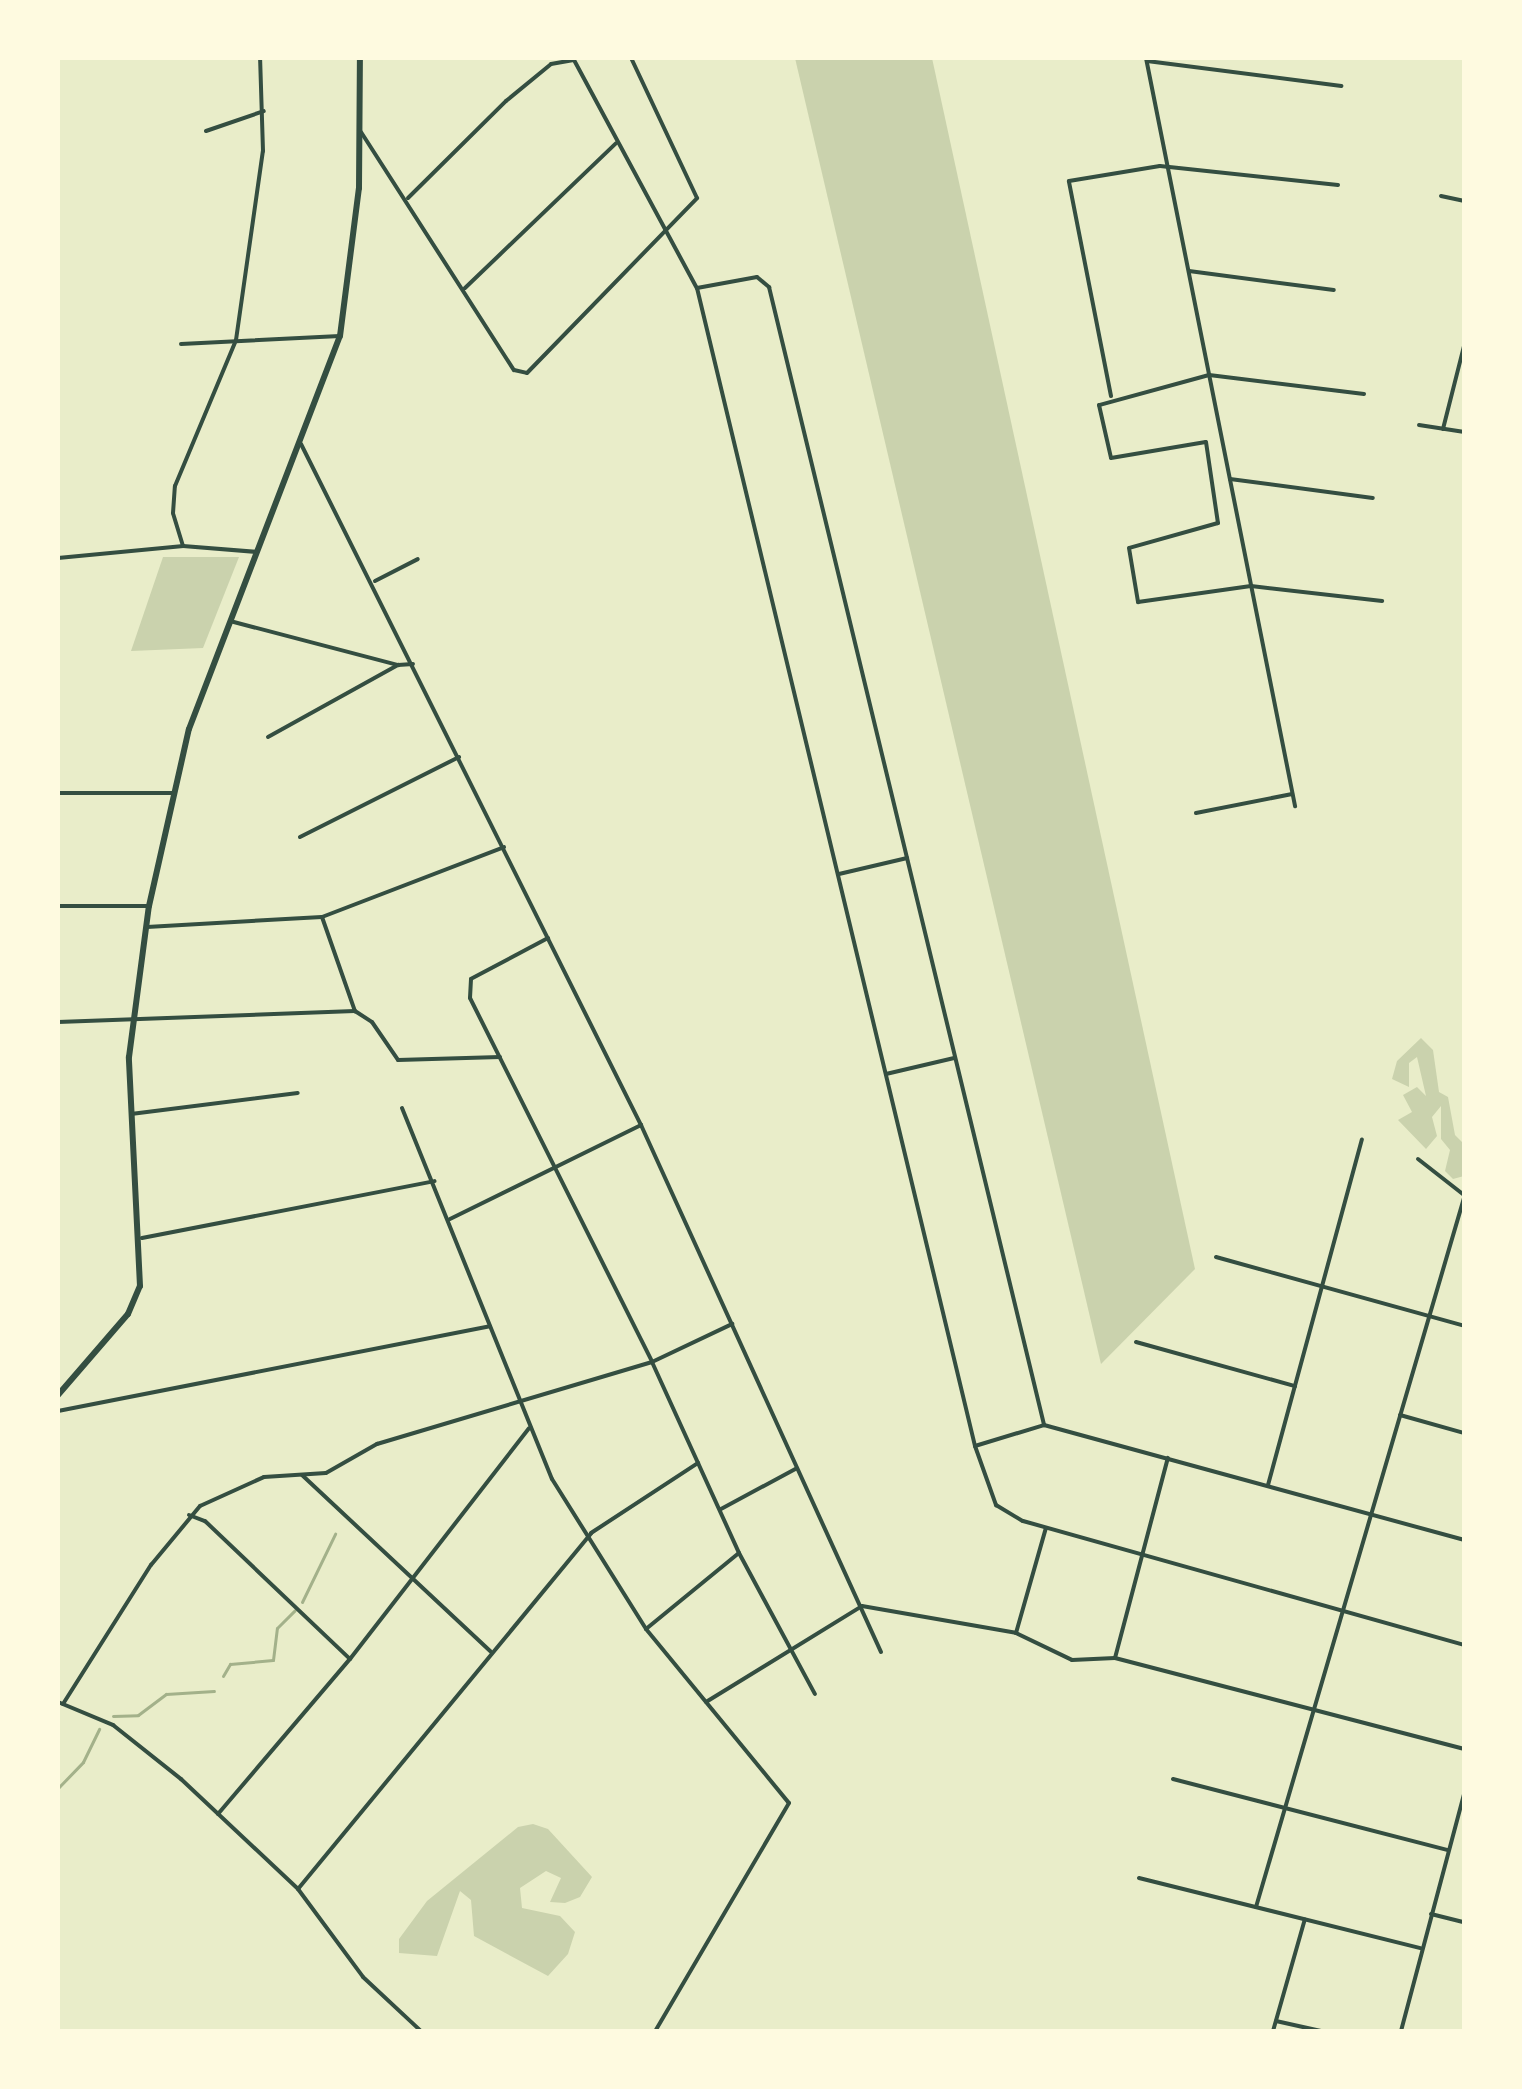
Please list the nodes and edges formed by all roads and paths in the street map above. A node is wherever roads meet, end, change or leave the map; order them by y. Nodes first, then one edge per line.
1 (260, 58) edge
2 (360, 58) edge
3 (631, 58) edge
4 (1147, 60) edge
5 (1341, 86) dead end
6 (264, 111) junction
7 (206, 131) dead end
8 (361, 132) junction
9 (616, 143) junction
10 (1166, 167) junction
11 (1338, 185) dead end
12 (1441, 196) dead end
13 (408, 198) junction
14 (1464, 201) edge
15 (662, 227) junction
16 (1189, 271) junction
17 (465, 288) junction
18 (697, 288) junction
19 (1334, 290) dead end
20 (340, 336) junction
21 (236, 340) junction
22 (181, 344) dead end
23 (1464, 346) edge
24 (1209, 375) junction
25 (1364, 394) dead end
26 (1111, 396) junction
27 (1419, 425) dead end
28 (1443, 429) junction
29 (1464, 432) edge
30 (301, 444) junction
31 (1230, 479) junction
32 (1373, 498) dead end
33 (183, 546) junction
34 (257, 552) junction
35 (58, 558) edge
36 (418, 559) dead end
37 (375, 581) junction
38 (1251, 586) junction
39 (1382, 601) dead end
40 (228, 620) junction
41 (413, 664) junction
42 (398, 665) junction
43 (268, 737) dead end
44 (459, 757) junction
45 (58, 793) edge
46 (174, 793) junction
47 (1292, 794) junction
48 (1295, 806) dead end
49 (1196, 813) dead end
50 (300, 837) dead end
51 (504, 847) junction
52 (907, 858) junction
53 (839, 874) junction
54 (58, 906) edge
55 (149, 906) junction
56 (322, 917) junction
57 (146, 927) junction
58 (548, 938) junction
59 (355, 1011) junction
60 (58, 1022) edge
61 (131, 1022) junction
62 (500, 1057) junction
63 (954, 1058) junction
64 (886, 1074) junction
65 (298, 1093) dead end
66 (402, 1108) dead end
67 (131, 1114) junction
68 (641, 1125) junction
69 (1362, 1140) dead end
70 (1418, 1159) dead end
71 (556, 1168) junction
72 (434, 1181) junction
73 (1464, 1196) edge
74 (450, 1219) junction
75 (142, 1238) junction
76 (1216, 1257) dead end
77 (1322, 1287) junction
78 (1429, 1316) junction
79 (732, 1324) junction
80 (490, 1326) junction
81 (1464, 1326) edge
82 (1136, 1342) dead end
83 (652, 1362) junction
84 (1295, 1386) junction
85 (58, 1395) edge
86 (517, 1400) junction
87 (58, 1411) edge
88 (1400, 1415) junction
89 (1044, 1425) junction
90 (529, 1428) junction
91 (1464, 1433) edge
92 (975, 1446) junction
93 (1168, 1458) junction
94 (698, 1463) junction
95 (797, 1468) junction
96 (302, 1475) junction
97 (1268, 1485) junction
98 (721, 1509) junction
99 (1371, 1514) junction
100 (189, 1515) junction
101 (1046, 1528) junction
102 (591, 1533) junction
103 (1464, 1540) edge
104 (739, 1553) junction
105 (1143, 1555) junction
106 (413, 1579) junction
107 (862, 1606) junction
108 (1343, 1610) junction
109 (646, 1629) junction
110 (1016, 1633) junction
111 (1464, 1645) edge
112 (787, 1646) junction
113 (490, 1651) junction
114 (881, 1652) dead end
115 (1115, 1658) junction
116 (350, 1659) junction
117 (815, 1694) dead end
118 (706, 1702) junction
119 (60, 1703) edge
120 (1314, 1709) junction
121 (1464, 1749) edge
122 (1173, 1779) dead end
123 (1464, 1794) edge
124 (1285, 1808) junction
125 (218, 1814) junction
126 (1448, 1850) junction
127 (1139, 1878) dead end
128 (298, 1889) junction
129 (1256, 1907) junction
130 (1430, 1914) junction
131 (1305, 1919) junction
132 (1464, 1922) edge
133 (1420, 1948) junction
134 (1275, 2021) junction
135 (421, 2031) edge
136 (655, 2031) edge
137 (1273, 2031) edge
138 (1321, 2031) edge
139 (1401, 2031) edge

1 - 6 street
2 - 8 street
3 - 15 street
4 - 5 street
4 - 10 street
6 - 7 street
6 - 21 street
8 - 13 street
8 - 20 street
9 - 13 street
9 - 15 street
9 - 17 street
10 - 11 street
10 - 16 street
10 - 26 street
12 - 14 street
13 - 17 street
15 - 17 street
15 - 18 street
16 - 19 street
16 - 24 street
18 - 52 street
18 - 53 street
20 - 21 street
20 - 30 street
21 - 22 street
21 - 33 street
23 - 28 street
24 - 25 street
24 - 26 street
24 - 31 street
26 - 38 street
27 - 28 street
28 - 29 street
30 - 34 street
30 - 37 street
31 - 32 street
31 - 38 street
33 - 34 street
33 - 35 street
34 - 40 street
36 - 37 street
37 - 41 street
38 - 39 street
38 - 47 street
40 - 42 street
40 - 46 street
41 - 42 street
41 - 44 street
42 - 43 street
44 - 50 street
44 - 51 street
45 - 46 street
46 - 55 street
47 - 48 street
47 - 49 street
51 - 56 street
51 - 58 street
52 - 53 street
52 - 63 street
53 - 64 street
54 - 55 street
55 - 57 street
56 - 57 street
56 - 59 street
57 - 61 street
58 - 62 street
58 - 68 street
59 - 61 street
59 - 62 street
60 - 61 street
61 - 67 street
62 - 71 street
63 - 64 street
63 - 89 street
64 - 92 street
65 - 67 street
66 - 72 street
67 - 75 street
68 - 71 street
68 - 79 street
69 - 77 street
70 - 73 street
71 - 74 street
71 - 83 street
72 - 74 street
72 - 75 street
73 - 78 street
74 - 80 street
75 - 85 street
76 - 77 street
77 - 78 street
77 - 84 street
78 - 81 street
78 - 88 street
79 - 83 street
79 - 95 street
80 - 86 street
80 - 87 street
82 - 84 street
83 - 86 street
83 - 94 street
84 - 97 street
86 - 90 street
86 - 96 street
88 - 91 street
88 - 99 street
89 - 92 street
89 - 93 street
90 - 102 street
90 - 106 street
92 - 101 street
93 - 97 street
93 - 105 street
94 - 98 street
94 - 102 street
95 - 98 street
95 - 107 street
96 - 100 street
96 - 106 street
97 - 99 street
98 - 104 street
99 - 103 street
99 - 108 street
100 - 116 street
100 - 119 street
101 - 105 street
101 - 110 street
102 - 109 street
102 - 113 street
104 - 109 street
104 - 112 street
105 - 108 street
105 - 115 street
106 - 113 street
106 - 116 street
107 - 110 street
107 - 112 street
107 - 114 street
108 - 111 street
108 - 120 street
109 - 118 street
110 - 115 street
112 - 117 street
112 - 118 street
113 - 128 street
115 - 120 street
116 - 125 street
118 - 136 street
119 - 125 street
120 - 121 street
120 - 124 street
122 - 124 street
123 - 126 street
124 - 126 street
124 - 129 street
125 - 128 street
126 - 130 street
127 - 129 street
128 - 135 street
129 - 131 street
130 - 132 street
130 - 133 street
131 - 133 street
131 - 134 street
133 - 139 street
134 - 137 street
134 - 138 street

